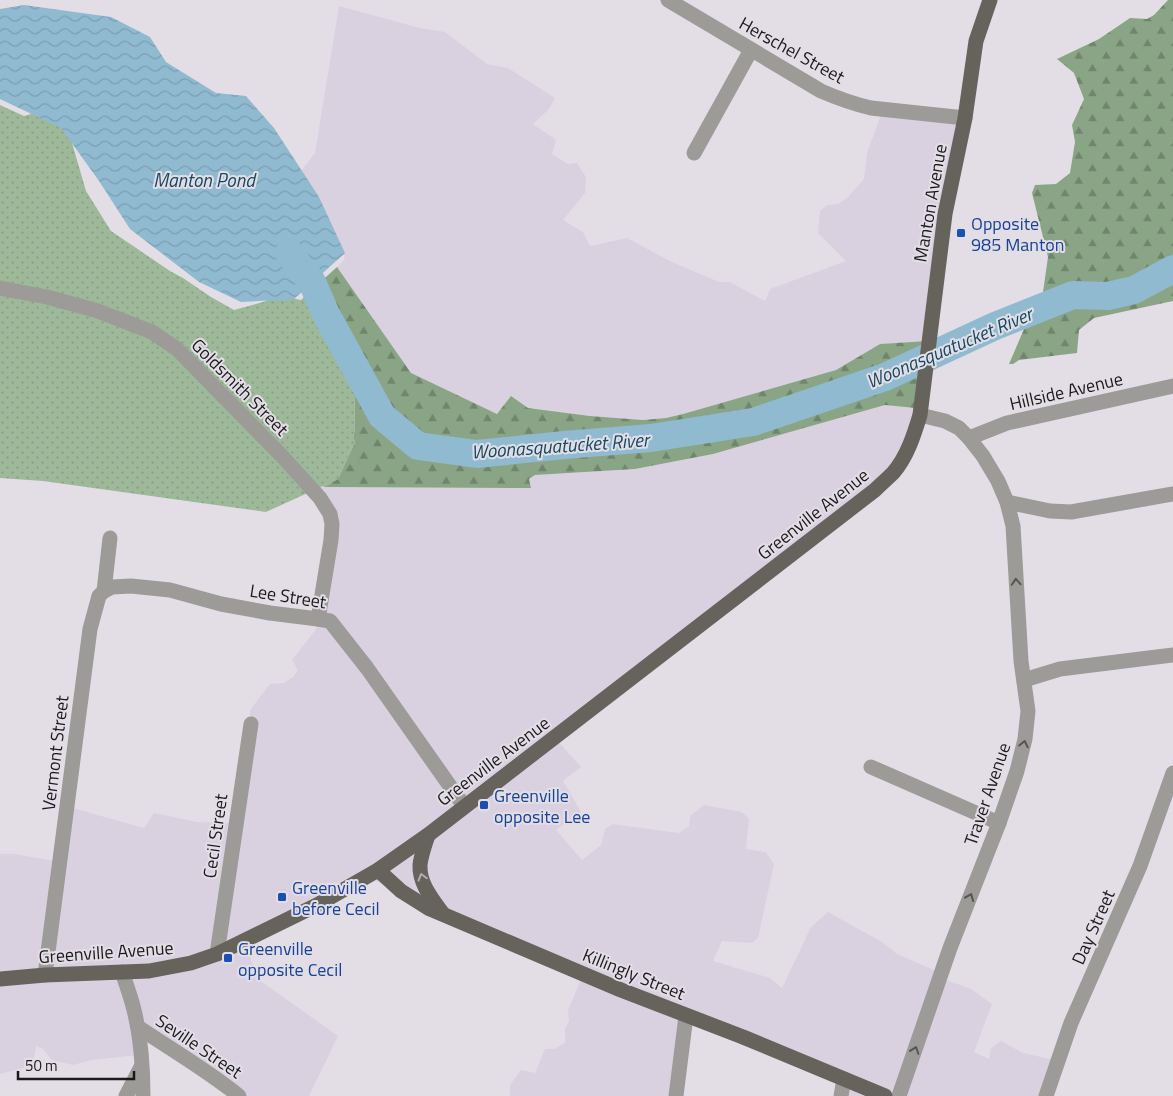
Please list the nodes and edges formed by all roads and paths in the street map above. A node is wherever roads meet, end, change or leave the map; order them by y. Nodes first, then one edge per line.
1 (668, 0) edge
2 (990, 0) edge
3 (752, 50) junction
4 (964, 118) junction
5 (694, 153) dead end
6 (0, 288) edge
7 (1173, 386) edge
8 (920, 414) junction
9 (969, 438) junction
10 (1173, 494) edge
11 (1007, 502) junction
12 (110, 538) dead end
13 (104, 591) junction
14 (318, 619) junction
15 (1173, 655) edge
16 (1024, 680) junction
17 (251, 724) dead end
18 (871, 767) dead end
19 (1173, 773) edge
20 (464, 806) junction
21 (1167, 810) edge
22 (999, 823) junction
23 (428, 835) junction
24 (378, 870) junction
25 (444, 915) junction
26 (217, 954) junction
27 (122, 972) junction
28 (45, 975) junction
29 (0, 978) edge
30 (686, 1016) junction
31 (138, 1027) junction
32 (143, 1064) junction
33 (844, 1079) junction
34 (126, 1096) edge
35 (144, 1096) edge
36 (239, 1096) edge
37 (676, 1096) edge
38 (841, 1096) edge
39 (885, 1096) edge
40 (899, 1096) edge
41 (1046, 1096) edge

1 - 3 street, Herschel Street
2 - 4 main road, Manton Avenue
3 - 4 street, Herschel Street
3 - 5 street
4 - 8 main road, Manton Avenue
6 - 14 street, Goldsmith Street
7 - 9 street, Hillside Avenue
8 - 9 street, Traver Avenue
8 - 20 main road, Greenville Avenue
9 - 11 street, Traver Avenue
10 - 11 street
16 -> 11 street, Traver Avenue
12 - 13 street, Vermont Street
13 - 14 street, Lee Street
13 - 28 street, Vermont Street
14 - 20 street, Lee Street
15 - 16 street
22 -> 16 street, Traver Avenue
17 - 26 street, Cecil Street
18 - 22 street
19 - 21 street, Day Street
20 - 23 main road, Greenville Avenue
21 - 41 street, Day Street
40 -> 22 street, Traver Avenue
23 - 24 main road, Greenville Avenue
25 -> 23 main road
24 - 25 main road, Killingly Street
24 - 26 main road, Greenville Avenue
25 - 30 main road, Killingly Street
26 - 27 main road, Greenville Avenue
27 - 28 main road, Greenville Avenue
27 - 31 street
28 - 29 main road, Greenville Avenue
30 - 33 main road, Killingly Street
30 - 37 street
31 - 32 street
31 - 36 street, Seville Street
32 - 34 street
32 - 35 street
33 - 38 street
33 - 39 main road, Killingly Street

